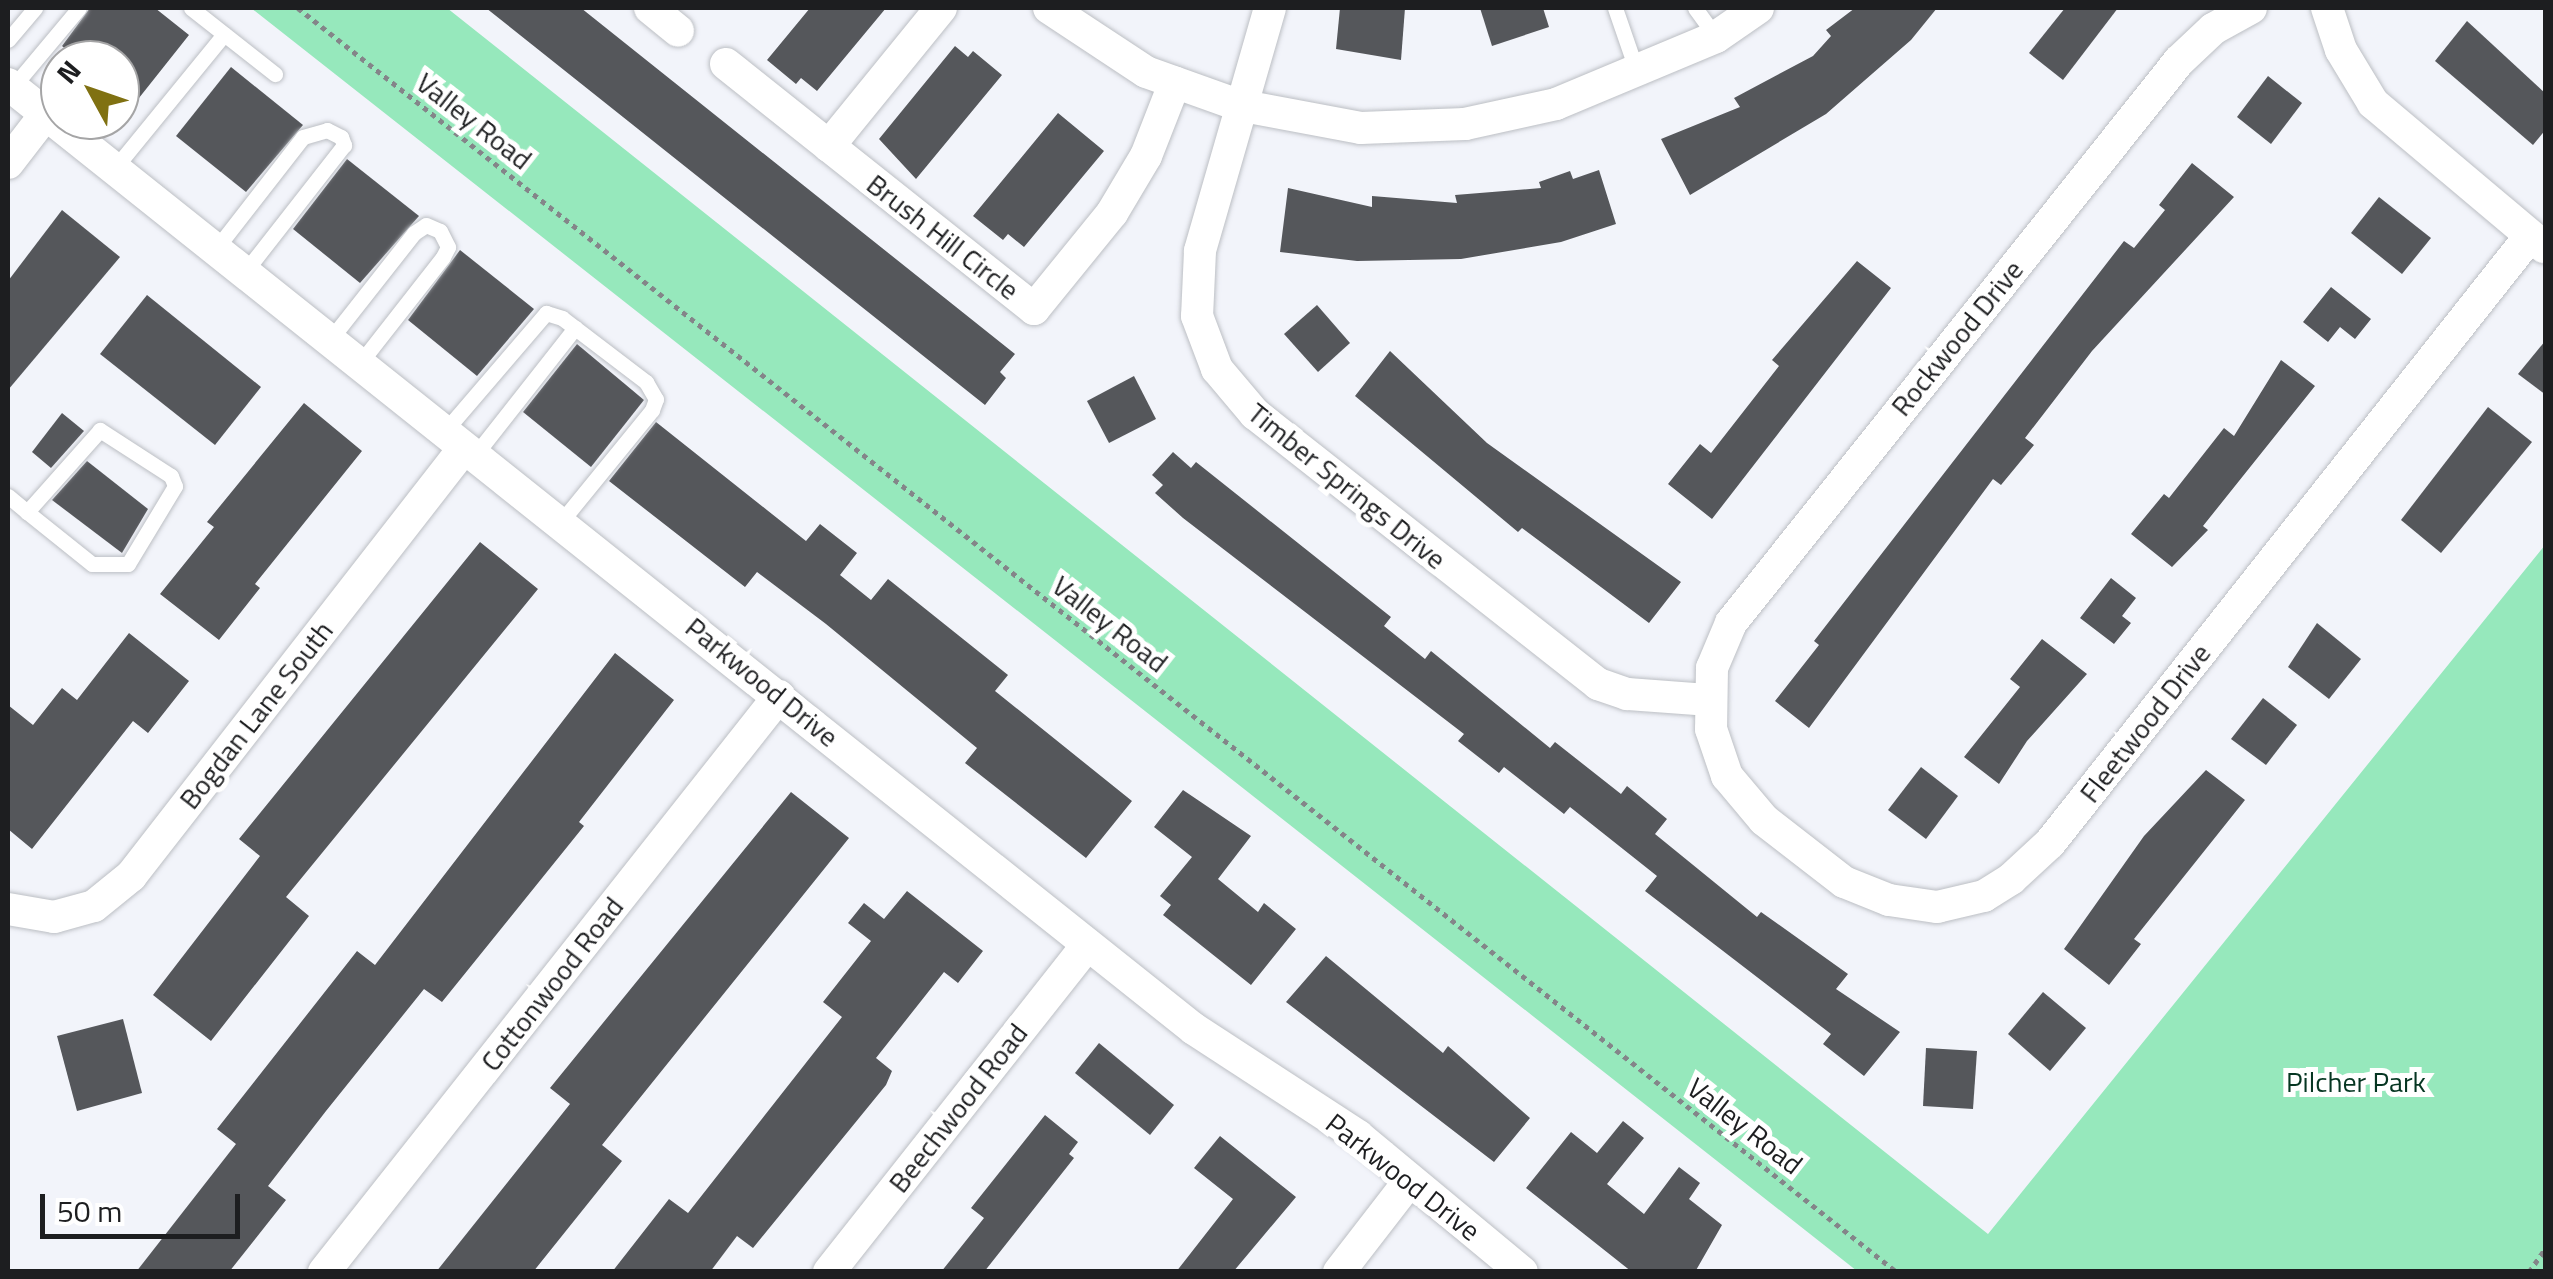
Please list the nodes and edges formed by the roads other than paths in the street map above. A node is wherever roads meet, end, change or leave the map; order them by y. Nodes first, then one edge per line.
1 (35, 8) edge
2 (79, 8) edge
3 (191, 8) edge
4 (650, 8) edge
5 (941, 8) edge
6 (1049, 8) edge
7 (1270, 8) edge
8 (1615, 8) edge
9 (1695, 8) edge
10 (1758, 8) edge
11 (2251, 8) edge
12 (2327, 8) edge
13 (678, 31) dead end
14 (224, 34) junction
15 (1716, 37) junction
16 (8, 40) edge
17 (726, 64) dead end
18 (1637, 72) junction
19 (275, 74) dead end
20 (1175, 82) junction
21 (10, 86) edge
22 (1238, 105) junction
23 (40, 110) edge
24 (40, 121) edge
25 (78, 140) edge
26 (830, 146) junction
27 (8, 163) edge
28 (114, 169) junction
29 (2538, 242) edge
30 (215, 250) junction
31 (244, 273) junction
32 (575, 328) junction
33 (330, 341) junction
34 (359, 364) junction
35 (461, 445) junction
36 (8, 496) edge
37 (27, 512) junction
38 (560, 522) junction
39 (780, 696) junction
40 (1708, 700) junction
41 (8, 909) edge
42 (1087, 944) junction
43 (1410, 1180) junction
44 (324, 1272) edge
45 (830, 1272) edge
46 (1338, 1272) edge
47 (1522, 1272) edge

1 - 16 lane
2 - 21 lane
3 - 14 lane
4 - 13 street
5 - 26 street
6 - 20 street
7 - 22 street, Timber Springs Drive
8 - 18 lane
9 - 15 lane
10 - 15 street
11 - 40 street, Rockwood Drive
12 - 29 street
14 - 19 lane
14 - 28 lane
15 - 18 street
17 - 26 street, Brush Hill Circle
18 - 22 street
20 - 22 street
20 - 26 street, Brush Hill Circle
21 - 23 street, Parkwood Drive
22 - 40 street, Timber Springs Drive
24 - 27 street
25 - 28 street, Parkwood Drive
28 - 30 street, Parkwood Drive
29 - 40 street, Fleetwood Drive
30 - 31 street, Parkwood Drive
30 - 31 lane
31 - 33 street, Parkwood Drive
32 - 35 lane
32 - 35 lane
32 - 38 lane
33 - 34 street, Parkwood Drive
33 - 34 lane
34 - 35 street, Parkwood Drive
35 - 38 street, Parkwood Drive
35 - 41 street, Bogdan Lane South
36 - 37 lane
37 - 37 lane
38 - 39 street, Parkwood Drive
39 - 42 street, Parkwood Drive
39 - 44 street, Cottonwood Road
42 - 43 street, Parkwood Drive
42 - 45 street, Beechwood Road
43 - 46 street
43 - 47 street, Parkwood Drive

